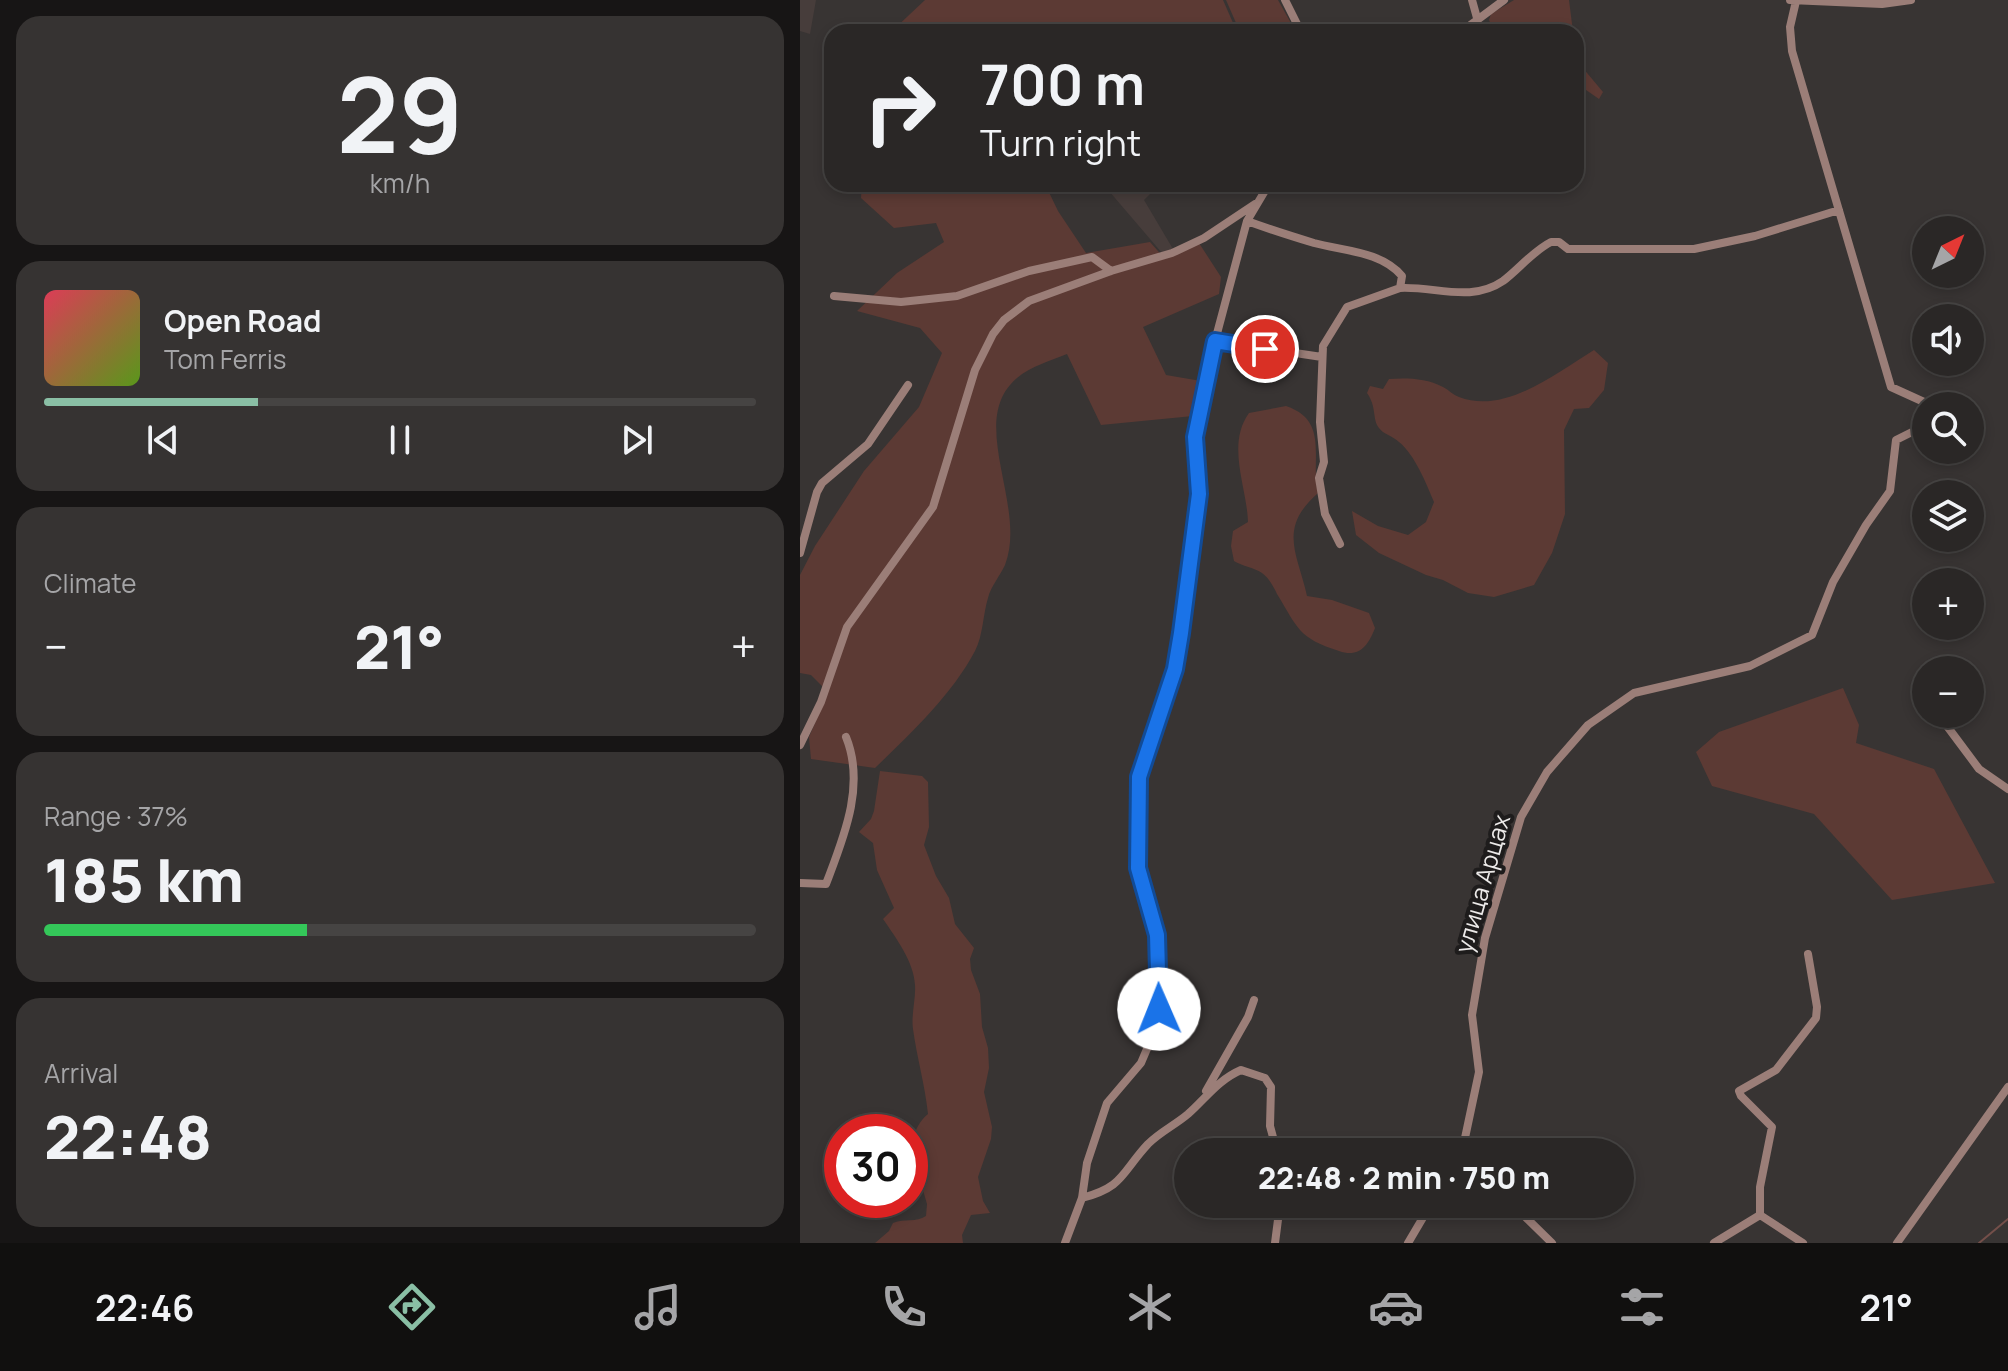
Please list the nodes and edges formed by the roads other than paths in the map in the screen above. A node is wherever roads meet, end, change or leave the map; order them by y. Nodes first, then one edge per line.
1 (1285, 0) edge
2 (1472, 0) edge
3 (1504, 0) edge
4 (1911, 0) edge
5 (1793, 1) edge
6 (1477, 18) junction
7 (1297, 24) edge
8 (1470, 24) edge
9 (1264, 192) edge
10 (1259, 201) junction
11 (1839, 210) junction
12 (1247, 221) junction
13 (1111, 271) junction
14 (1400, 288) junction
15 (834, 296) dead end
16 (1215, 341) junction
17 (1322, 357) junction
18 (908, 385) dead end
19 (1912, 397) edge
20 (1912, 432) edge
21 (1340, 544) dead end
22 (800, 553) edge
23 (1948, 728) edge
24 (846, 737) dead end
25 (800, 745) edge
26 (2008, 789) edge
27 (800, 883) edge
28 (1808, 954) dead end
29 (1254, 1000) dead end
30 (2008, 1087) edge
31 (1203, 1097) junction
32 (1273, 1138) edge
33 (1466, 1138) edge
34 (1082, 1198) junction
35 (1760, 1215) junction
36 (1278, 1218) edge
37 (1423, 1218) edge
38 (1526, 1218) edge
39 (1065, 1243) edge
40 (1275, 1243) edge
41 (1408, 1243) edge
42 (1552, 1243) edge
43 (1714, 1243) edge
44 (1803, 1243) edge
45 (1897, 1243) edge

1 - 7 street
2 - 6 street
3 - 6 street
4 - 5 street
5 - 11 street
6 - 8 street
9 - 10 street
10 - 12 street
10 - 13 street
11 - 14 street
11 - 19 street
12 - 14 street
12 - 16 street
13 - 15 street
13 - 25 street
14 - 17 street
16 - 17 street
16 - 34 street
17 - 21 street
18 - 22 street
20 - 33 street, улица Арцах
23 - 26 street
24 - 27 street
28 - 35 street
29 - 31 street
30 - 45 street
31 - 32 street
31 - 34 street
34 - 39 street
35 - 43 street
35 - 44 street
36 - 40 street
37 - 41 street
38 - 42 street

